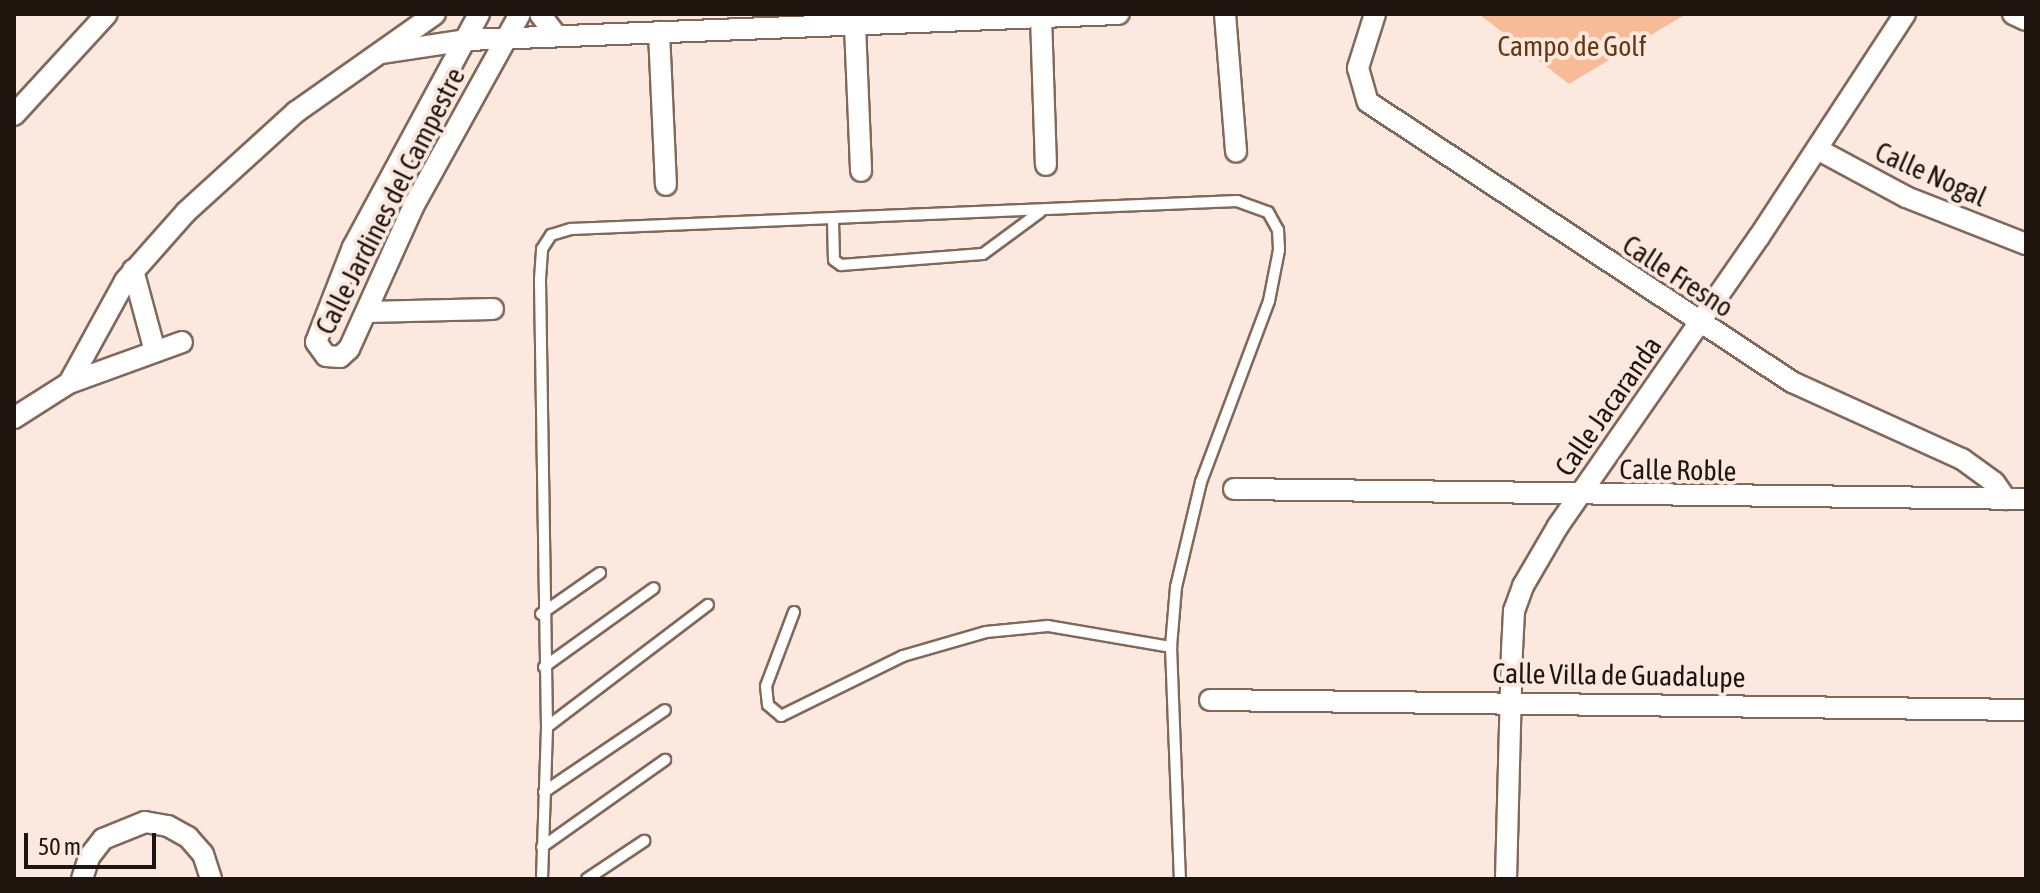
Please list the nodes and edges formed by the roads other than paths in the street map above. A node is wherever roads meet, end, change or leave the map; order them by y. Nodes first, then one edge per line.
1 (107, 14) edge
2 (435, 14) edge
3 (479, 14) edge
4 (520, 14) edge
5 (540, 14) edge
6 (1118, 14) edge
7 (1225, 14) edge
8 (1375, 14) edge
9 (1905, 14) edge
10 (2013, 14) edge
11 (1041, 16) edge
12 (2026, 20) edge
13 (748, 22) edge
14 (855, 26) junction
15 (659, 32) junction
16 (556, 35) junction
17 (507, 39) junction
18 (467, 40) junction
19 (381, 53) junction
20 (439, 86) junction
21 (468, 104) junction
22 (14, 115) edge
23 (1817, 149) junction
24 (1236, 152) dead end
25 (1046, 165) dead end
26 (861, 171) dead end
27 (666, 185) dead end
28 (1041, 212) junction
29 (833, 220) junction
30 (2026, 244) edge
31 (133, 270) junction
32 (493, 309) dead end
33 (367, 312) junction
34 (1700, 323) junction
35 (182, 342) dead end
36 (154, 348) junction
37 (69, 383) junction
38 (14, 418) edge
39 (1234, 489) dead end
40 (1579, 496) junction
41 (2016, 499) edge
42 (600, 573) dead end
43 (654, 588) dead end
44 (708, 605) dead end
45 (794, 612) dead end
46 (541, 614) junction
47 (1171, 647) junction
48 (544, 667) junction
49 (1210, 700) dead end
50 (1509, 701) junction
51 (665, 710) dead end
52 (2026, 710) edge
53 (547, 727) junction
54 (665, 760) dead end
55 (544, 792) junction
56 (644, 841) dead end
57 (542, 847) junction
58 (82, 879) edge
59 (211, 879) edge
60 (542, 879) edge
61 (587, 879) edge
62 (1180, 879) edge
63 (1506, 879) edge

1 - 22 street
2 - 19 street
3 - 18 street, Calle Jardines del Campestre
4 - 17 street, Calle Jardines del Campestre
5 - 16 street
6 - 11 street
7 - 24 street
8 - 34 street, Calle Fresno
9 - 23 street, Calle Jacaranda
10 - 12 street
11 - 14 street
11 - 25 street
13 - 14 street
13 - 15 street
14 - 26 street
15 - 16 street
15 - 27 street
16 - 17 street
17 - 18 street
17 - 21 street, Calle Jardines del Campestre
18 - 19 street
18 - 20 street, Calle Jardines del Campestre
19 - 31 street
20 - 21 street
20 - 33 street, Calle Jardines del Campestre
21 - 33 street, Calle Jardines del Campestre
23 - 30 street, Calle Nogal
23 - 34 street, Calle Jacaranda
28 - 29 lane
28 - 29 lane
28 - 47 lane
29 - 46 lane
31 - 36 street
31 - 37 street
32 - 33 street
34 - 40 street, Calle Jacaranda
34 - 41 street, Calle Fresno
35 - 36 street
36 - 37 street
37 - 38 street
39 - 40 street, Calle Roble
40 - 41 street, Calle Roble
40 - 50 street, Calle Jacaranda
42 - 46 lane
43 - 48 lane
44 - 53 lane
45 - 47 lane
46 - 48 lane
47 - 62 lane
48 - 53 lane
49 - 50 street, Calle Villa de Guadalupe
50 - 52 street, Calle Villa de Guadalupe
50 - 63 street, Calle Jacaranda
51 - 55 lane
53 - 55 lane
54 - 57 lane
55 - 57 lane
56 - 61 lane
57 - 60 lane
58 - 59 street

